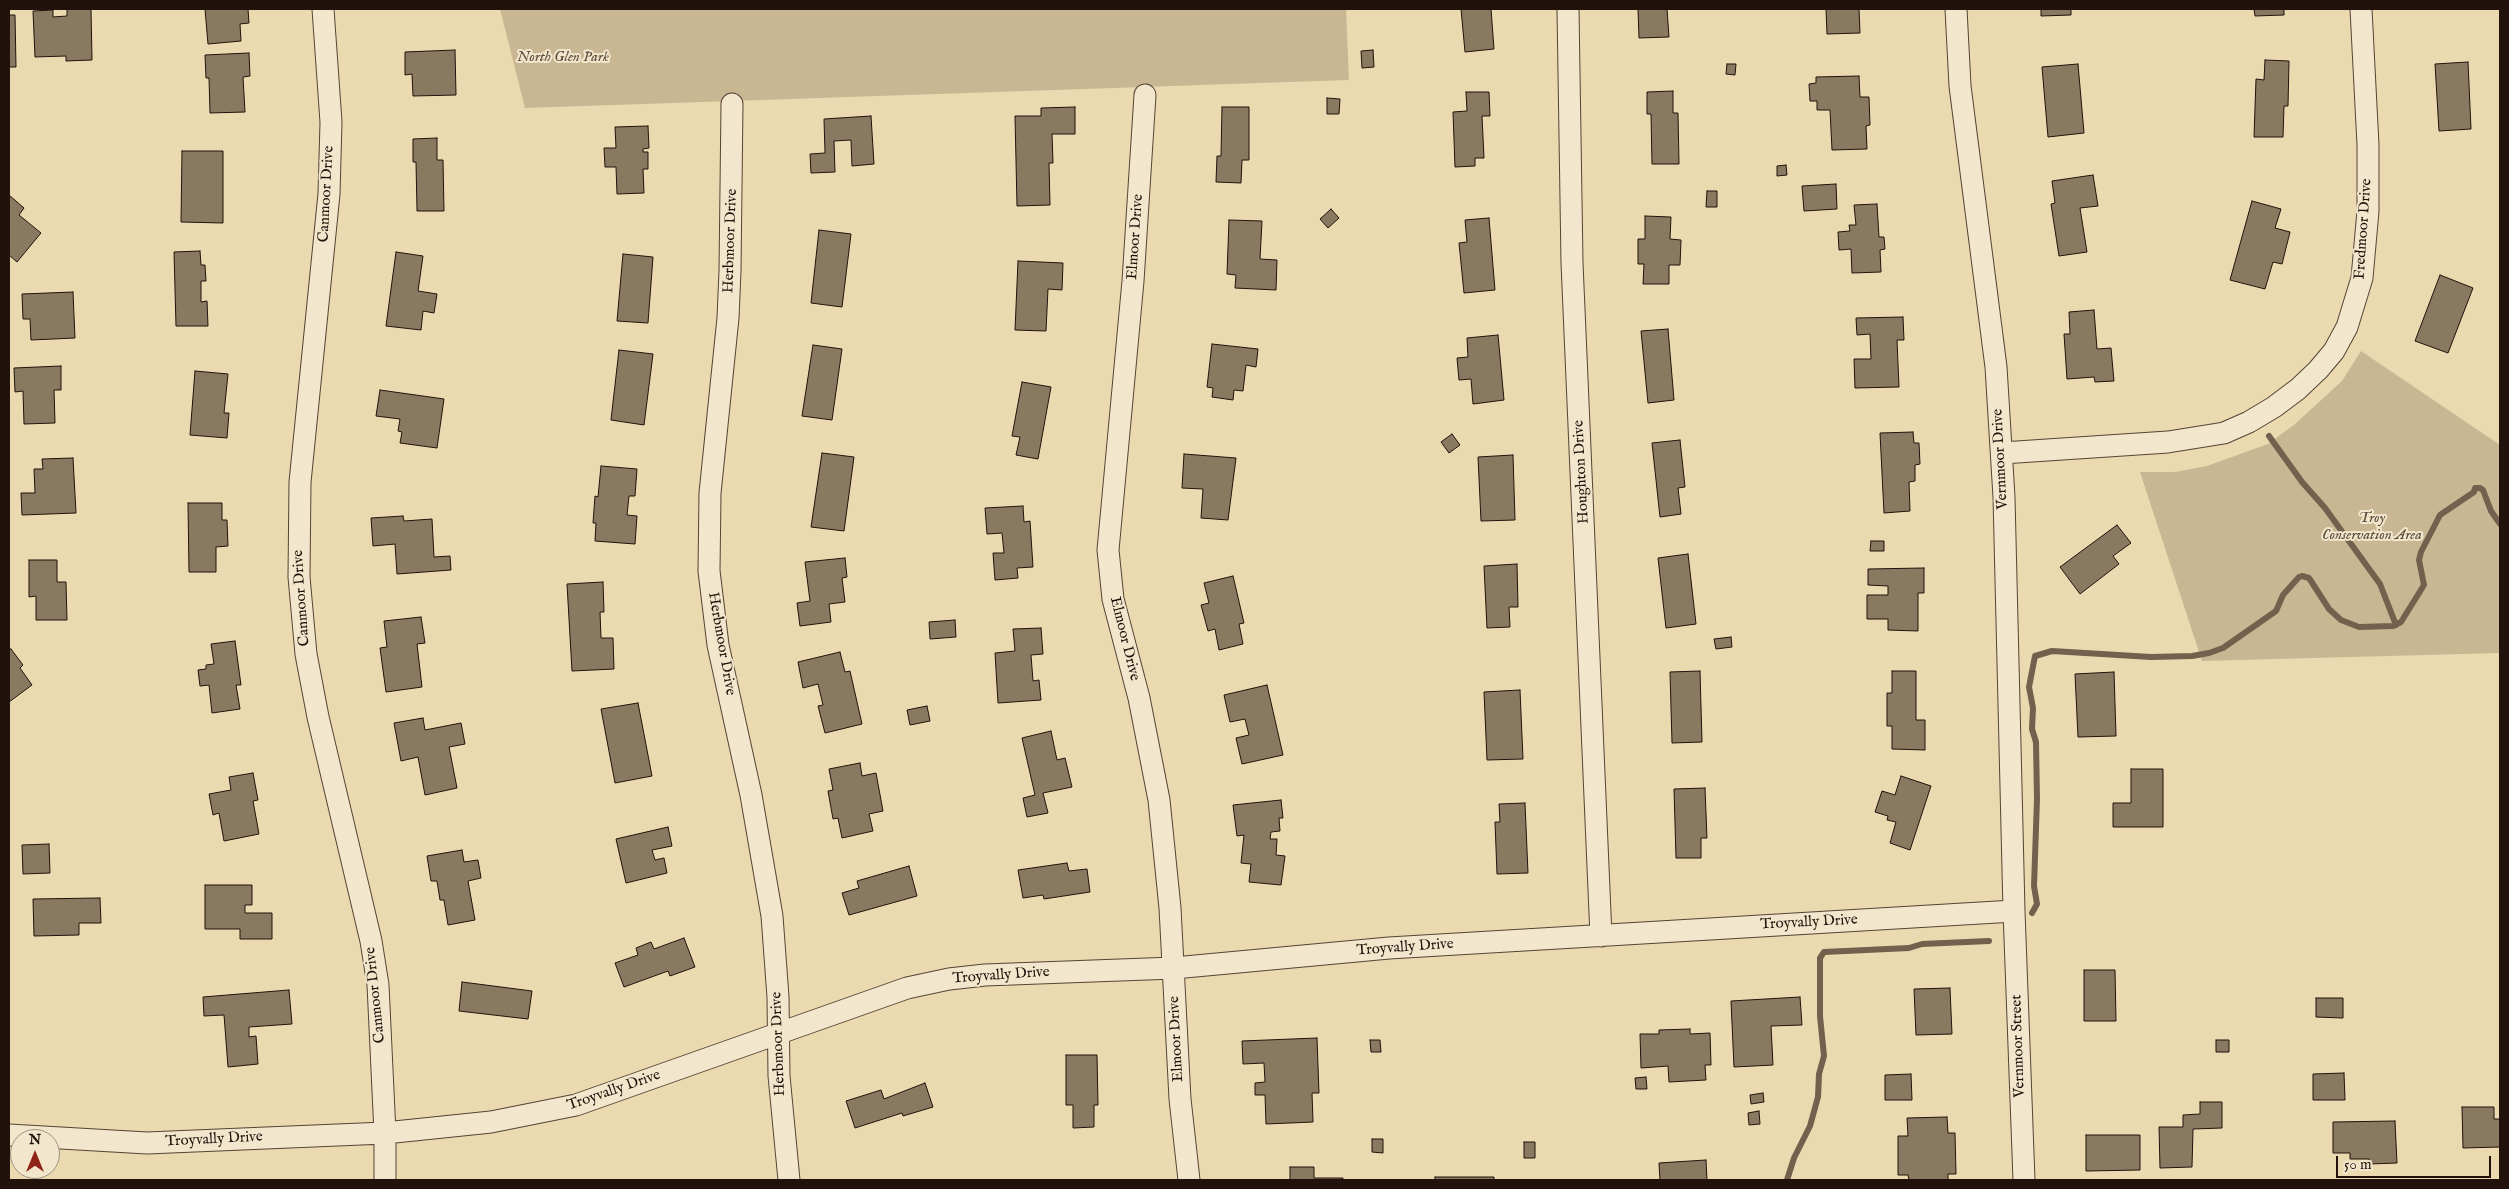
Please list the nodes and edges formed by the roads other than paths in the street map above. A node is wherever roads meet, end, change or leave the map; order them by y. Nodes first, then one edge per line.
1 (323, 9) edge
2 (1568, 9) edge
3 (1956, 9) edge
4 (2362, 9) edge
5 (1145, 95) dead end
6 (732, 104) dead end
7 (2002, 453) junction
8 (2014, 911) junction
9 (1600, 936) junction
10 (1174, 968) junction
11 (779, 1032) junction
12 (385, 1133) junction
13 (9, 1135) edge
14 (386, 1180) edge
15 (789, 1180) edge
16 (1189, 1180) edge
17 (2024, 1180) edge

1 - 12 street, Canmoor Drive
2 - 9 street, Houghton Drive
3 - 7 street, Vernmoor Drive
4 - 7 street, Fredmoor Drive
5 - 10 street, Elmoor Drive
6 - 11 street, Herbmoor Drive
7 - 8 street, Vernmoor Drive
8 - 9 street, Troyvally Drive
8 - 17 street, Vernmoor Street
9 - 10 street, Troyvally Drive
10 - 11 street, Troyvally Drive
10 - 16 street, Elmoor Drive
11 - 12 street, Troyvally Drive
11 - 15 street, Herbmoor Drive
12 - 13 street, Troyvally Drive
12 - 14 street, Canmoor Drive

